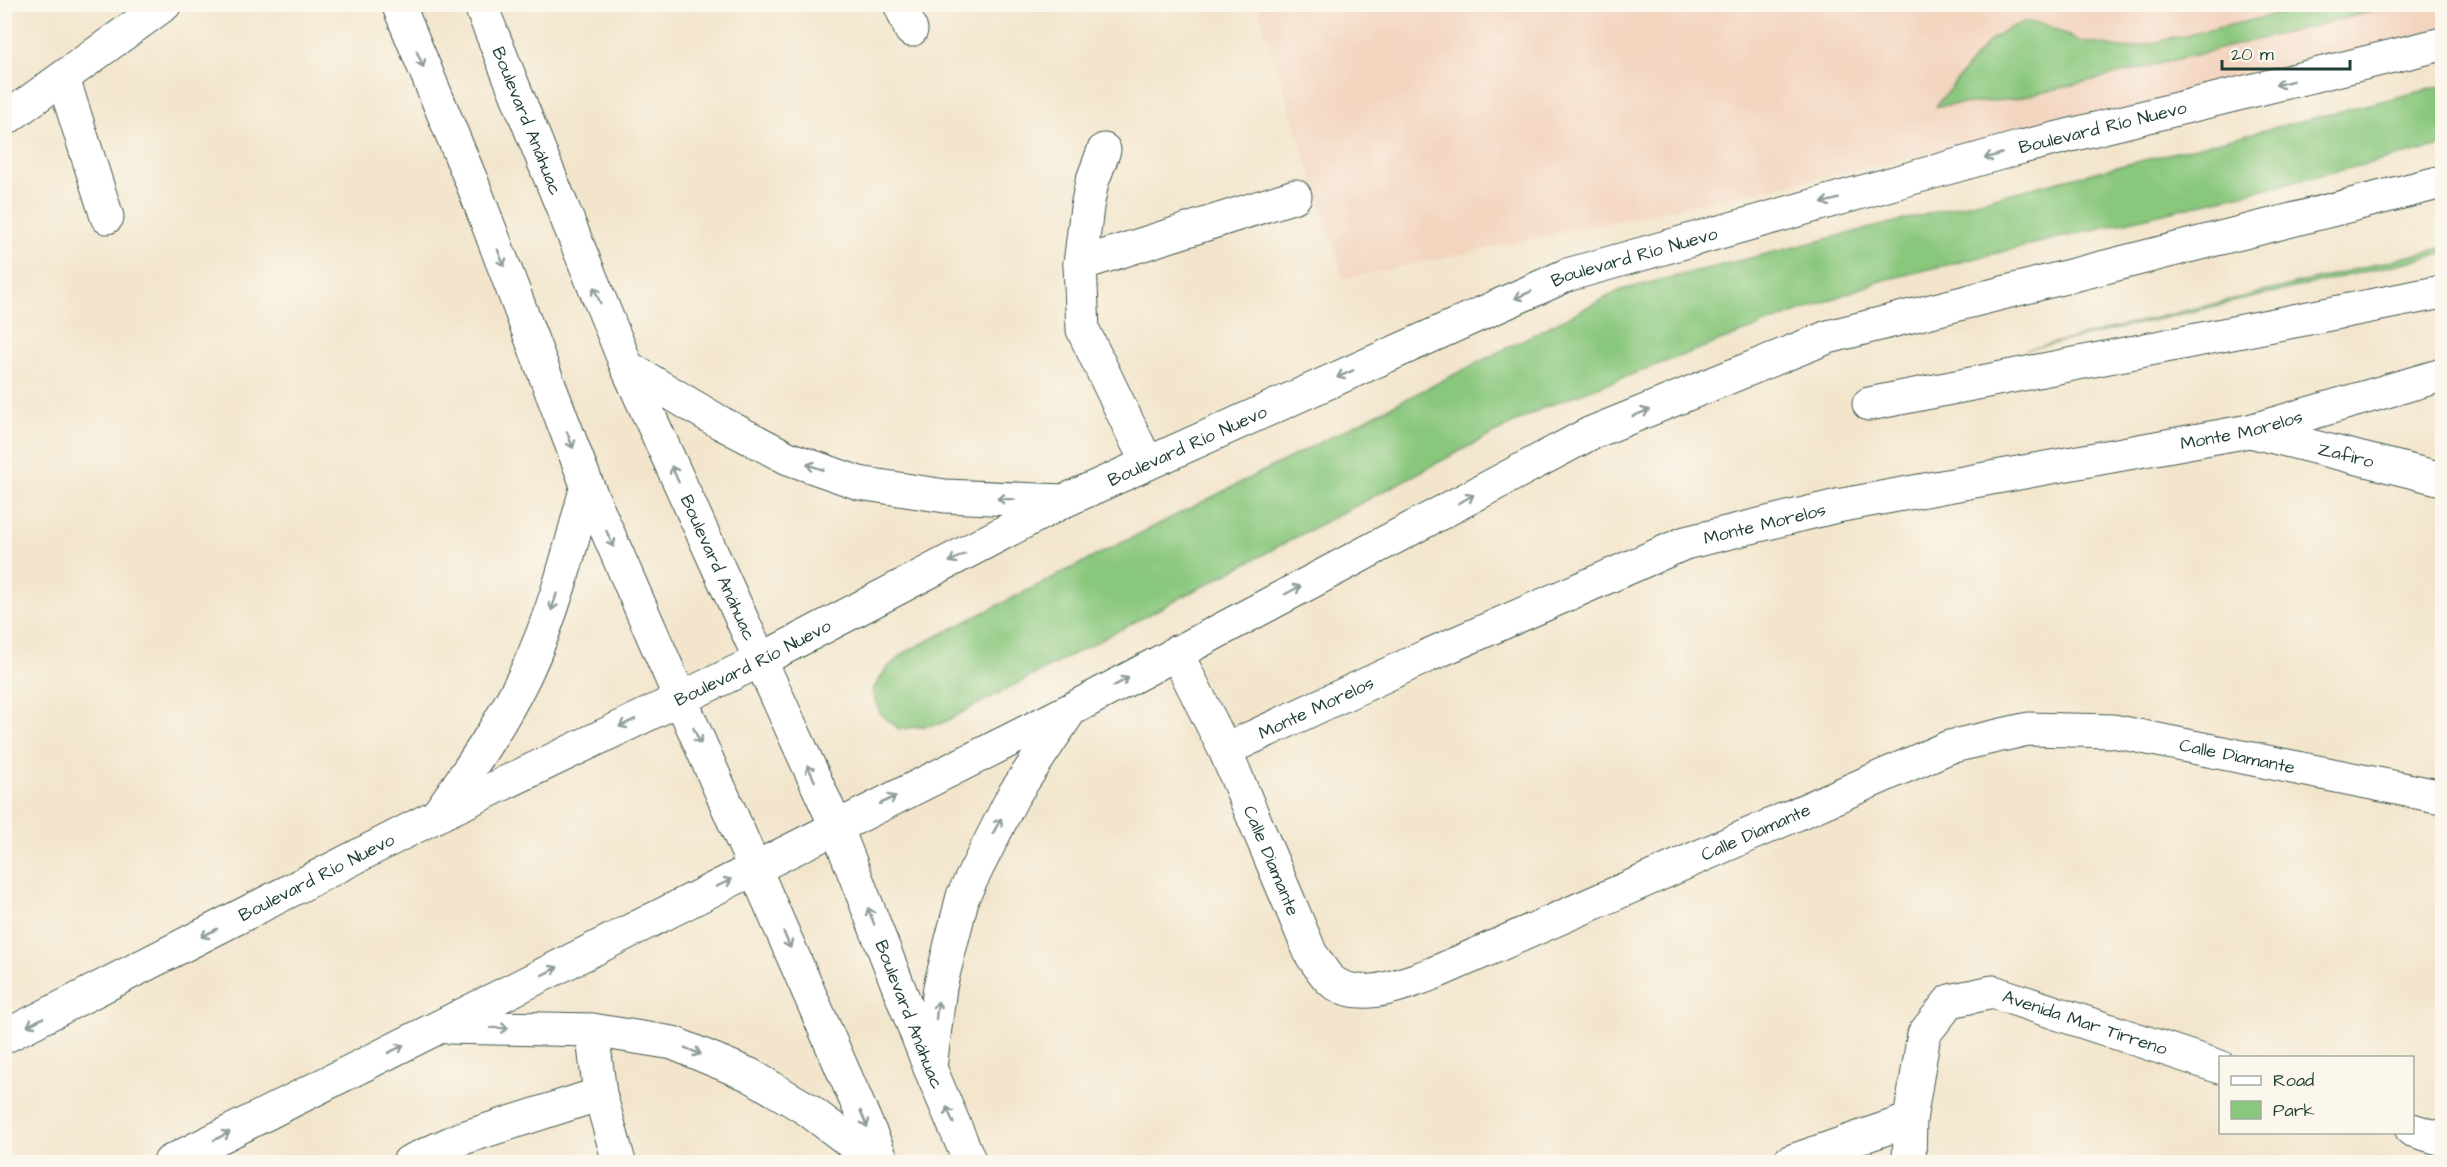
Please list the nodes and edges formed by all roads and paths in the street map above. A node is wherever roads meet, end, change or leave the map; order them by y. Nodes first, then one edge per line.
1 (165, 4) edge
2 (398, 4) edge
3 (480, 4) edge
4 (2442, 44) edge
5 (63, 78) junction
6 (4, 120) edge
7 (1104, 150) dead end
8 (2442, 182) edge
9 (1295, 196) dead end
10 (107, 217) dead end
11 (1080, 264) junction
12 (2442, 292) edge
13 (627, 367) junction
14 (2442, 375) edge
15 (1869, 404) dead end
16 (2249, 431) junction
17 (1147, 463) junction
18 (2442, 479) edge
19 (587, 485) junction
20 (1065, 501) junction
21 (1176, 652) junction
22 (759, 661) junction
23 (680, 698) junction
24 (1070, 710) junction
25 (1225, 750) junction
26 (2442, 797) edge
27 (436, 816) junction
28 (836, 826) junction
29 (756, 867) junction
30 (442, 1027) junction
31 (592, 1030) junction
32 (4, 1037) edge
33 (2219, 1067) edge
34 (930, 1068) junction
35 (600, 1094) junction
36 (1910, 1120) junction
37 (170, 1162) edge
38 (409, 1162) edge
39 (619, 1162) edge
40 (877, 1162) edge
41 (883, 1162) edge
42 (970, 1162) edge
43 (1789, 1162) edge
44 (1910, 1162) edge

1 - 5 main road
2 -> 19 main road
13 -> 3 main road, Boulevard Anáhuac
4 -> 17 main road, Boulevard Río Nuevo
5 - 6 main road
5 - 10 main road
7 - 11 main road
21 -> 8 main road
9 - 11 main road
11 - 17 main road
12 - 15 main road
20 -> 13 main road
22 -> 13 main road, Boulevard Anáhuac
14 - 16 main road, Monte Morelos
16 - 18 main road, Zafiro
16 - 25 main road, Monte Morelos
17 - 20 main road, Boulevard Río Nuevo
19 -> 23 main road
19 -> 27 main road
20 -> 22 main road, Boulevard Río Nuevo
24 -> 21 main road
21 - 25 main road
22 - 23 main road, Boulevard Río Nuevo
28 -> 22 main road, Boulevard Anáhuac
23 -> 27 main road, Boulevard Río Nuevo
23 -> 29 main road
28 -> 24 main road
34 -> 24 main road
25 - 26 main road, Calle Diamante
27 -> 32 main road, Boulevard Río Nuevo
28 - 29 main road
34 -> 28 main road, Boulevard Anáhuac
30 -> 29 main road
29 -> 41 main road
30 -> 31 main road
37 -> 30 main road
31 - 35 main road
31 -> 40 main road
33 - 36 main road, Avenida Mar Tirreno
42 -> 34 main road, Boulevard Anáhuac
35 - 38 main road
35 - 39 main road
36 - 43 main road
36 - 44 main road

